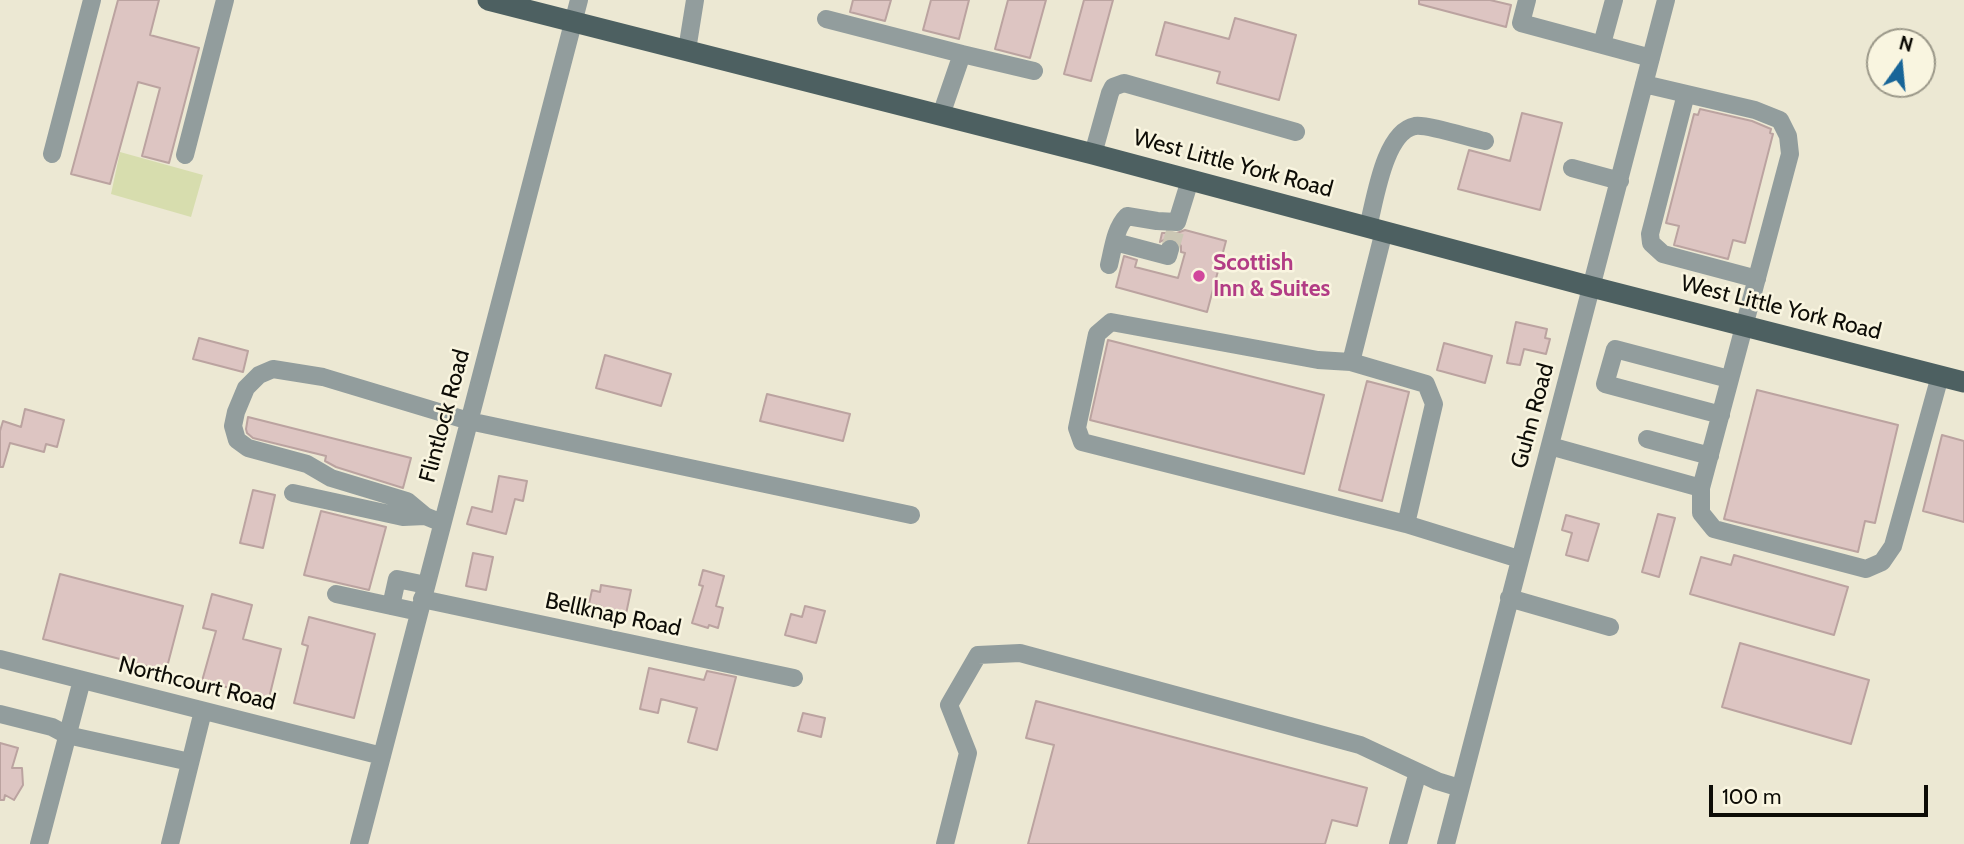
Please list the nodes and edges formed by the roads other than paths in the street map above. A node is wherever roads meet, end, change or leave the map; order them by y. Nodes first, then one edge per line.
1 (92, 0) edge
2 (225, 0) edge
3 (488, 0) edge
4 (579, 0) edge
5 (695, 0) edge
6 (1527, 0) edge
7 (1614, 0) edge
8 (1666, 0) edge
9 (826, 19) dead end
10 (574, 23) junction
11 (1602, 44) junction
12 (687, 50) junction
13 (962, 54) junction
14 (1651, 58) junction
15 (1034, 71) dead end
16 (1644, 84) junction
17 (1686, 94) junction
18 (941, 115) junction
19 (1296, 132) dead end
20 (1485, 141) dead end
21 (1093, 154) junction
22 (52, 155) dead end
23 (185, 155) dead end
24 (1572, 168) dead end
25 (1190, 180) junction
26 (1620, 181) junction
27 (1376, 229) junction
28 (1115, 242) junction
29 (1170, 249) dead end
30 (1109, 265) dead end
31 (1757, 279) junction
32 (1592, 287) junction
33 (1744, 326) junction
34 (1351, 362) junction
35 (1940, 376) junction
36 (1730, 379) junction
37 (1964, 382) edge
38 (1721, 415) junction
39 (469, 421) junction
40 (1647, 439) dead end
41 (1550, 446) junction
42 (1710, 456) junction
43 (1701, 488) junction
44 (293, 493) dead end
45 (911, 515) dead end
46 (425, 516) junction
47 (442, 523) junction
48 (1406, 524) junction
49 (1519, 559) junction
50 (336, 594) dead end
51 (1509, 598) junction
52 (423, 599) junction
53 (391, 606) junction
54 (1610, 627) dead end
55 (0, 659) edge
56 (794, 678) dead end
57 (82, 680) junction
58 (203, 710) junction
59 (0, 714) edge
60 (67, 735) junction
61 (382, 756) junction
62 (190, 762) junction
63 (1418, 772) junction
64 (1460, 788) junction
65 (39, 844) edge
66 (170, 844) edge
67 (359, 844) edge
68 (945, 844) edge
69 (1398, 844) edge
70 (1446, 844) edge

1 - 22 street
2 - 23 street
3 - 10 main road, West Little York Road
4 - 10 street, Flintlock Road
5 - 12 street
6 - 11 street
7 - 11 street
8 - 14 street, Guhn Road
9 - 13 street
10 - 12 main road, West Little York Road
10 - 39 street, Flintlock Road
11 - 14 street
12 - 18 main road, West Little York Road
13 - 15 street
13 - 18 street
14 - 16 street, Guhn Road
16 - 17 street
16 - 26 street, Guhn Road
17 - 31 street
17 - 31 street
18 - 21 main road, West Little York Road
19 - 21 street
20 - 27 street
21 - 25 main road, West Little York Road
24 - 26 street
25 - 27 main road, West Little York Road
25 - 28 street
26 - 32 street, Guhn Road
27 - 32 main road, West Little York Road
27 - 34 street
28 - 29 street
28 - 30 street
31 - 33 street
32 - 33 main road, West Little York Road
32 - 41 street, Guhn Road
33 - 35 main road, West Little York Road
33 - 36 street
34 - 48 street
34 - 48 street
35 - 37 main road, West Little York Road
35 - 43 street
36 - 38 street
36 - 38 street
38 - 42 street
39 - 45 street
39 - 46 street
39 - 47 street, Flintlock Road
40 - 42 street
41 - 43 street
41 - 49 street, Guhn Road
42 - 43 street
44 - 46 street
46 - 47 street
47 - 52 street, Flintlock Road
48 - 49 street
49 - 51 street, Guhn Road
50 - 53 street
51 - 54 street
51 - 64 street, Guhn Road
52 - 53 street
52 - 53 street
52 - 56 street, Bellknap Road
52 - 61 street, Flintlock Road
55 - 57 street, Northcourt Road
57 - 58 street, Northcourt Road
57 - 60 street
58 - 61 street, Northcourt Road
58 - 62 street
59 - 60 street
60 - 62 street
60 - 65 street
61 - 67 street, Flintlock Road
62 - 66 street
63 - 64 street
63 - 68 street
63 - 69 street
64 - 70 street, Guhn Road

